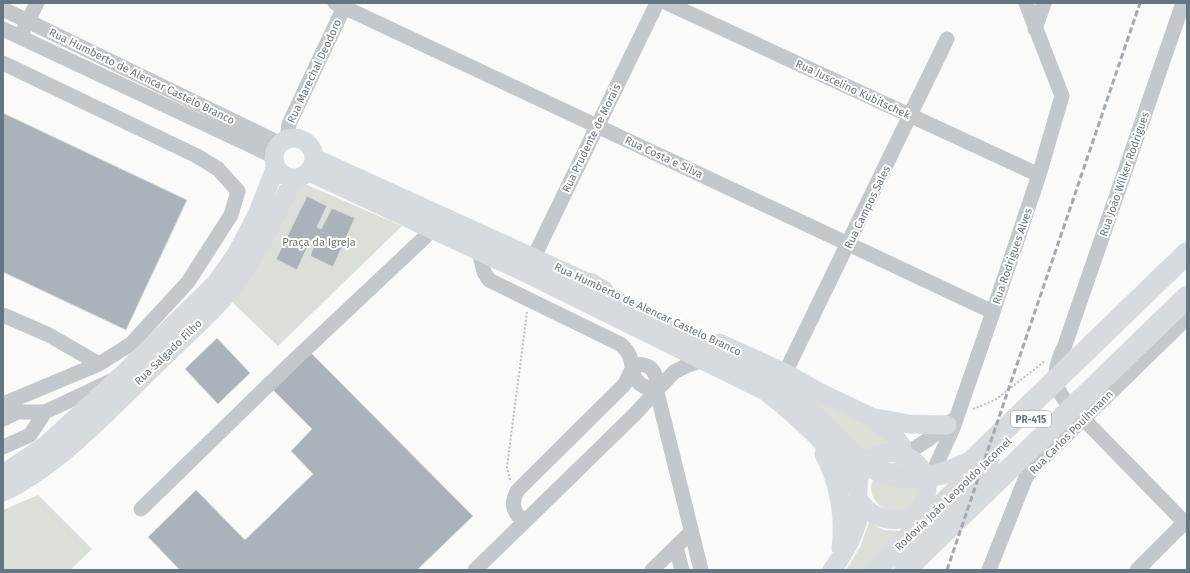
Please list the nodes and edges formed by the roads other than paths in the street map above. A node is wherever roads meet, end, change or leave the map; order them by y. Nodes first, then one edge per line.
1 (37, 3) edge
2 (657, 3) edge
3 (667, 3) edge
4 (1026, 3) edge
5 (1044, 3) edge
6 (1183, 3) edge
7 (342, 4) edge
8 (3, 9) edge
9 (28, 21) junction
10 (3, 29) edge
11 (1035, 29) junction
12 (20, 37) junction
13 (947, 39) dead end
14 (3, 63) edge
15 (912, 116) junction
16 (597, 126) junction
17 (280, 152) junction
18 (306, 169) junction
19 (1039, 175) junction
20 (435, 221) junction
21 (1187, 239) edge
22 (848, 245) junction
23 (479, 251) junction
24 (1187, 252) edge
25 (534, 256) junction
26 (1187, 267) edge
27 (526, 273) junction
28 (232, 274) junction
29 (592, 284) junction
30 (1187, 296) edge
31 (993, 312) junction
32 (3, 315) edge
33 (1187, 318) edge
34 (166, 343) junction
35 (702, 360) junction
36 (99, 364) junction
37 (631, 371) junction
38 (785, 373) junction
39 (121, 376) junction
40 (657, 392) junction
41 (3, 404) edge
42 (45, 412) junction
43 (1088, 415) junction
44 (869, 416) junction
45 (953, 418) junction
46 (3, 419) edge
47 (814, 436) junction
48 (3, 447) edge
49 (904, 455) junction
50 (3, 474) edge
51 (927, 486) junction
52 (3, 492) edge
53 (858, 494) junction
54 (141, 509) dead end
55 (918, 509) junction
56 (524, 522) junction
57 (1186, 524) edge
58 (691, 532) junction
59 (676, 547) junction
60 (835, 566) edge
61 (475, 570) edge
62 (652, 570) edge
63 (682, 570) edge
64 (701, 570) edge
65 (875, 570) edge
66 (901, 570) edge
67 (905, 570) edge
68 (989, 570) edge
69 (1136, 570) edge

1 - 9 street
2 - 16 street, Rua Prudente de Morais
3 - 15 street, Rua Juscelino Kubitschek
4 - 11 street
5 - 11 street
6 - 43 street, Rua João Wilker Rodrigues
7 - 16 street, Rua Costa e Silva
7 - 17 street, Rua Marechal Deodoro
8 - 9 street, Rua Humberto de Alencar Castelo Branco
9 - 12 street
9 - 17 street, Rua Humberto de Alencar Castelo Branco
10 - 12 street, Rua Humberto de Alencar Castelo Branco
11 - 19 street, Rua Rodrigues Alves
12 - 17 street, Rua Humberto de Alencar Castelo Branco
13 - 15 street, Rua Campos Sales
14 - 36 street
15 - 19 street, Rua Juscelino Kubitschek
15 - 22 street, Rua Campos Sales
16 - 22 street, Rua Costa e Silva
16 - 25 street, Rua Prudente de Morais
17 - 18 main road, Rua Humberto de Alencar Castelo Branco
17 - 18 main road
17 - 28 main road, Rua Salgado Filho
18 - 20 main road, Rua Humberto de Alencar Castelo Branco
18 - 28 main road, Rua Salgado Filho
19 - 31 street, Rua Rodrigues Alves
20 - 23 main road, Rua Humberto de Alencar Castelo Branco
20 - 25 main road, Rua Humberto de Alencar Castelo Branco
20 - 54 street
21 - 43 highway
22 - 31 street, Rua Costa e Silva
22 - 38 street, Rua Campos Sales
23 - 27 main road, Rua Humberto de Alencar Castelo Branco
23 - 37 street
24 - 29 highway
25 - 27 street, Rua Prudente de Morais
25 - 29 main road, Rua Humberto de Alencar Castelo Branco
26 - 65 highway, Rodovia João Leopoldo Jacomel / PR-415
27 - 35 main road, Rua Humberto de Alencar Castelo Branco
28 - 34 main road, Rua Salgado Filho
29 - 38 main road, Rua Humberto de Alencar Castelo Branco
30 - 67 highway, Rodovia João Leopoldo Jacomel / PR-415
31 - 45 street, Rua Rodrigues Alves
32 - 36 street
33 - 43 street, Rua Carlos Poulhmann
34 - 39 main road, Rua Salgado Filho
34 - 52 main road, Rua Salgado Filho
35 - 40 street
35 - 47 main road, Rua Humberto de Alencar Castelo Branco
36 - 41 street
37 - 40 street
37 - 56 street
38 - 44 main road, Rua Humberto de Alencar Castelo Branco
39 - 42 street
39 - 50 main road, Rua Salgado Filho
40 - 56 street
40 - 58 street
42 - 46 street
42 - 48 street
43 - 57 street, Rua João Wilker Rodrigues
43 - 68 street, Rua Carlos Poulhmann
44 - 45 main road
44 - 49 main road, Rua Humberto de Alencar Castelo Branco
45 - 49 street
45 - 51 street, Rua Rodrigues Alves
47 - 53 main road, Rua Humberto de Alencar Castelo Branco
47 - 60 main road
49 - 51 main road
49 - 53 main road
51 - 55 main road
53 - 55 main road
53 - 60 main road
55 - 66 main road
56 - 61 street
57 - 69 street
58 - 59 street
58 - 64 street
59 - 62 street
59 - 63 street

